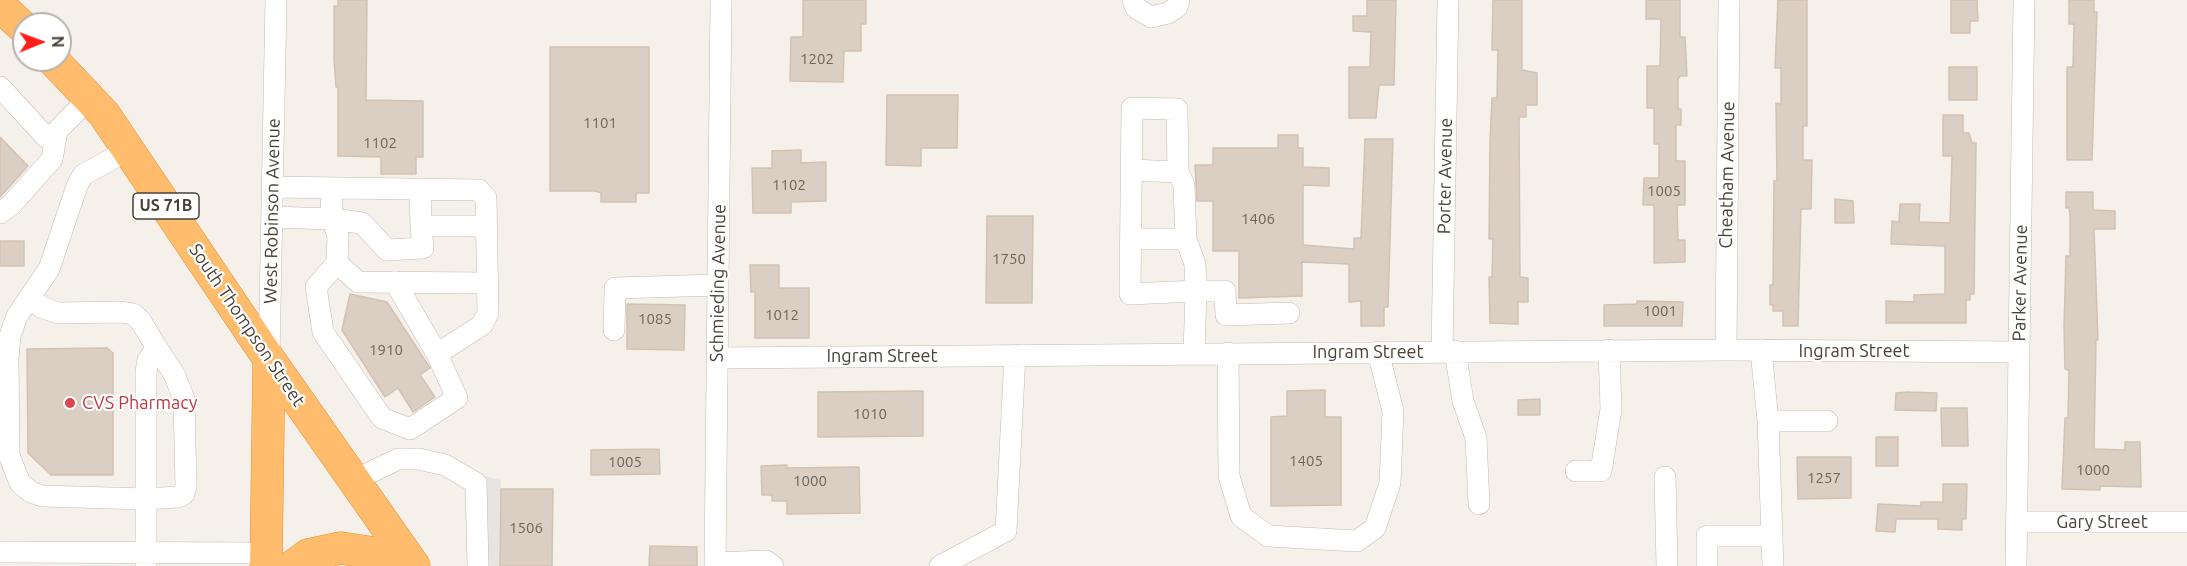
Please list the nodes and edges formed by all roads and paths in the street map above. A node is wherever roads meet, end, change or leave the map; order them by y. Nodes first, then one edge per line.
1 (276, 0) edge
2 (721, 0) edge
3 (1133, 0) edge
4 (1179, 0) edge
5 (1448, 0) edge
6 (1729, 0) edge
7 (2024, 0) edge
8 (64, 72) edge
9 (0, 87) edge
10 (89, 98) junction
11 (55, 140) junction
12 (128, 150) junction
13 (1131, 170) junction
14 (1178, 172) junction
15 (273, 187) junction
16 (331, 188) junction
17 (420, 189) junction
18 (0, 213) edge
19 (272, 217) junction
20 (332, 219) junction
21 (421, 226) junction
22 (486, 226) junction
23 (1131, 239) junction
24 (1186, 239) junction
25 (337, 263) junction
26 (395, 282) junction
27 (487, 283) junction
28 (718, 285) junction
29 (1196, 291) junction
30 (30, 298) junction
31 (1289, 313) dead end
32 (614, 330) dead end
33 (157, 348) junction
34 (1726, 350) junction
35 (1761, 350) junction
36 (1448, 351) junction
37 (1609, 351) junction
38 (1378, 352) junction
39 (2019, 352) junction
40 (1228, 353) junction
41 (436, 354) junction
42 (1194, 354) junction
43 (1015, 355) junction
44 (717, 357) junction
45 (269, 359) junction
46 (1768, 421) junction
47 (1827, 421) dead end
48 (1576, 471) dead end
49 (1665, 477) dead end
50 (353, 481) junction
51 (146, 499) junction
52 (1479, 504) dead end
53 (2017, 522) junction
54 (2187, 522) edge
55 (1772, 536) junction
56 (0, 552) edge
57 (146, 559) edge
58 (275, 562) edge
59 (410, 562) edge
60 (715, 564) edge
61 (478, 566) edge
62 (773, 566) edge
63 (940, 566) edge
64 (1667, 566) edge
65 (1707, 566) edge
66 (1773, 566) edge
67 (2016, 566) edge

1 - 15 street, West Robinson Avenue
2 - 28 street, Schmieding Avenue
3 - 4 street
5 - 36 street, Porter Avenue
6 - 34 street, Cheatham Avenue
7 - 39 street, Parker Avenue
8 - 10 highway, South Thompson Street / US 71B
9 - 11 street
10 - 11 street
10 - 12 highway, South Thompson Street / US 71B
11 - 18 street
12 - 30 street
12 - 45 highway, South Thompson Street / US 71B
13 - 14 street
13 - 14 street
13 - 23 street
14 - 24 street
15 - 16 street
15 - 19 street, West Robinson Avenue
16 - 17 street
16 - 20 street
17 - 21 street
17 - 22 street
19 - 20 street
19 - 45 street, West Robinson Avenue
20 - 21 street
20 - 25 street
21 - 22 street
22 - 27 street
23 - 24 street
23 - 29 street
24 - 29 street
25 - 26 street
25 - 41 street
26 - 27 street
26 - 41 street
27 - 41 street
28 - 32 street
28 - 44 street, Schmieding Avenue
29 - 31 street
29 - 42 street
30 - 33 street
30 - 51 street
33 - 51 street
33 - 51 street
34 - 35 street, Ingram Street
34 - 37 street, Ingram Street
35 - 39 street, Ingram Street
35 - 46 street
36 - 37 street, Ingram Street
36 - 38 street, Ingram Street
36 - 52 street, Porter Avenue
37 - 48 street
38 - 40 street, Ingram Street
38 - 40 street
39 - 53 street, Parker Avenue
40 - 42 street, Ingram Street
42 - 43 street, Ingram Street
43 - 44 street, Ingram Street
43 - 63 street
44 - 60 street, Schmieding Avenue
45 - 50 highway, South Thompson Street / US 71B
45 - 58 highway, West Robinson Avenue
46 - 47 street
46 - 55 street
49 - 64 street
50 - 59 highway, South Thompson Street / US 71B
50 - 61 street
51 - 57 street
53 - 54 street, Gary Street
53 - 67 street, Parker Avenue
55 - 65 street
55 - 66 street
56 - 57 street
57 - 58 street
58 - 59 highway
60 - 62 street

